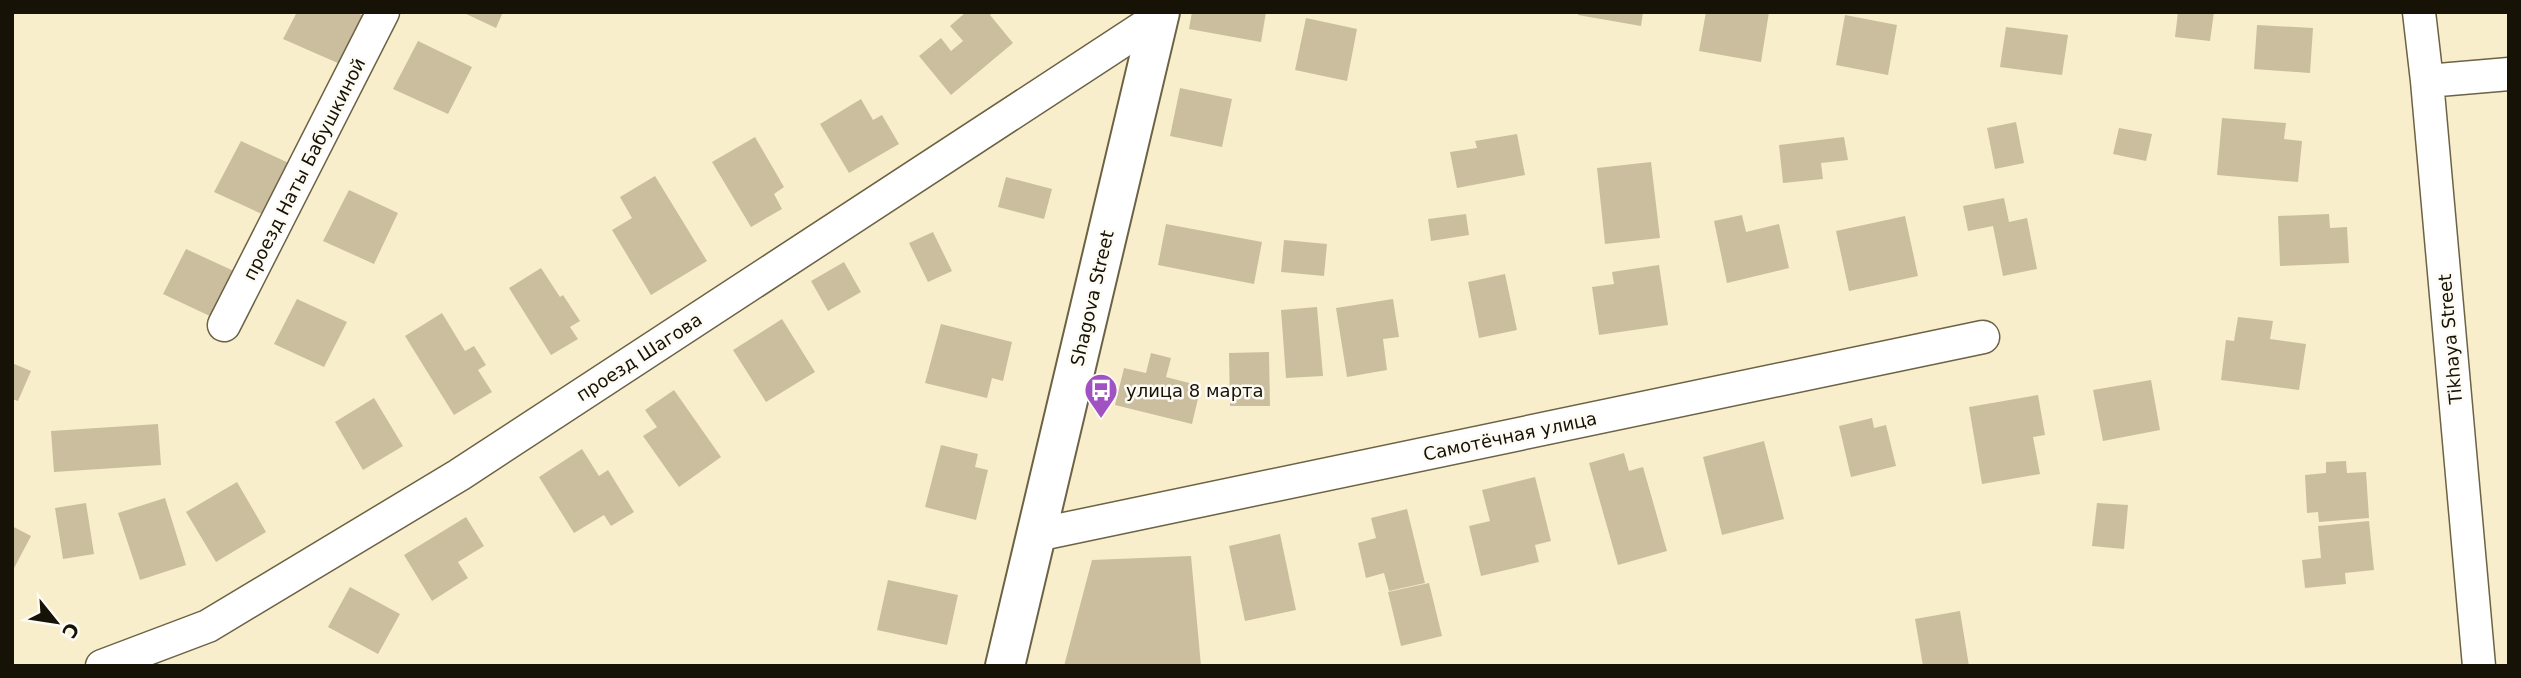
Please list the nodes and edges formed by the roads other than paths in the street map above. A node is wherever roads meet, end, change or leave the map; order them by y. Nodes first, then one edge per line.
1 (383, 12) edge
2 (2419, 12) edge
3 (1160, 15) edge
4 (2509, 74) edge
5 (2427, 81) junction
6 (224, 326) dead end
7 (1983, 337) dead end
8 (1036, 535) junction
9 (102, 666) edge
10 (1005, 666) edge
11 (2479, 666) edge

1 - 6 street, проезд Наты Бабушкиной
2 - 5 street, Tikhaya Street
3 - 8 main road, Shagova Street
3 - 9 street, проезд Шагова
4 - 5 street
5 - 11 street, Tikhaya Street
7 - 8 street, Самотёчная улица
8 - 10 main road, Shagova Street

